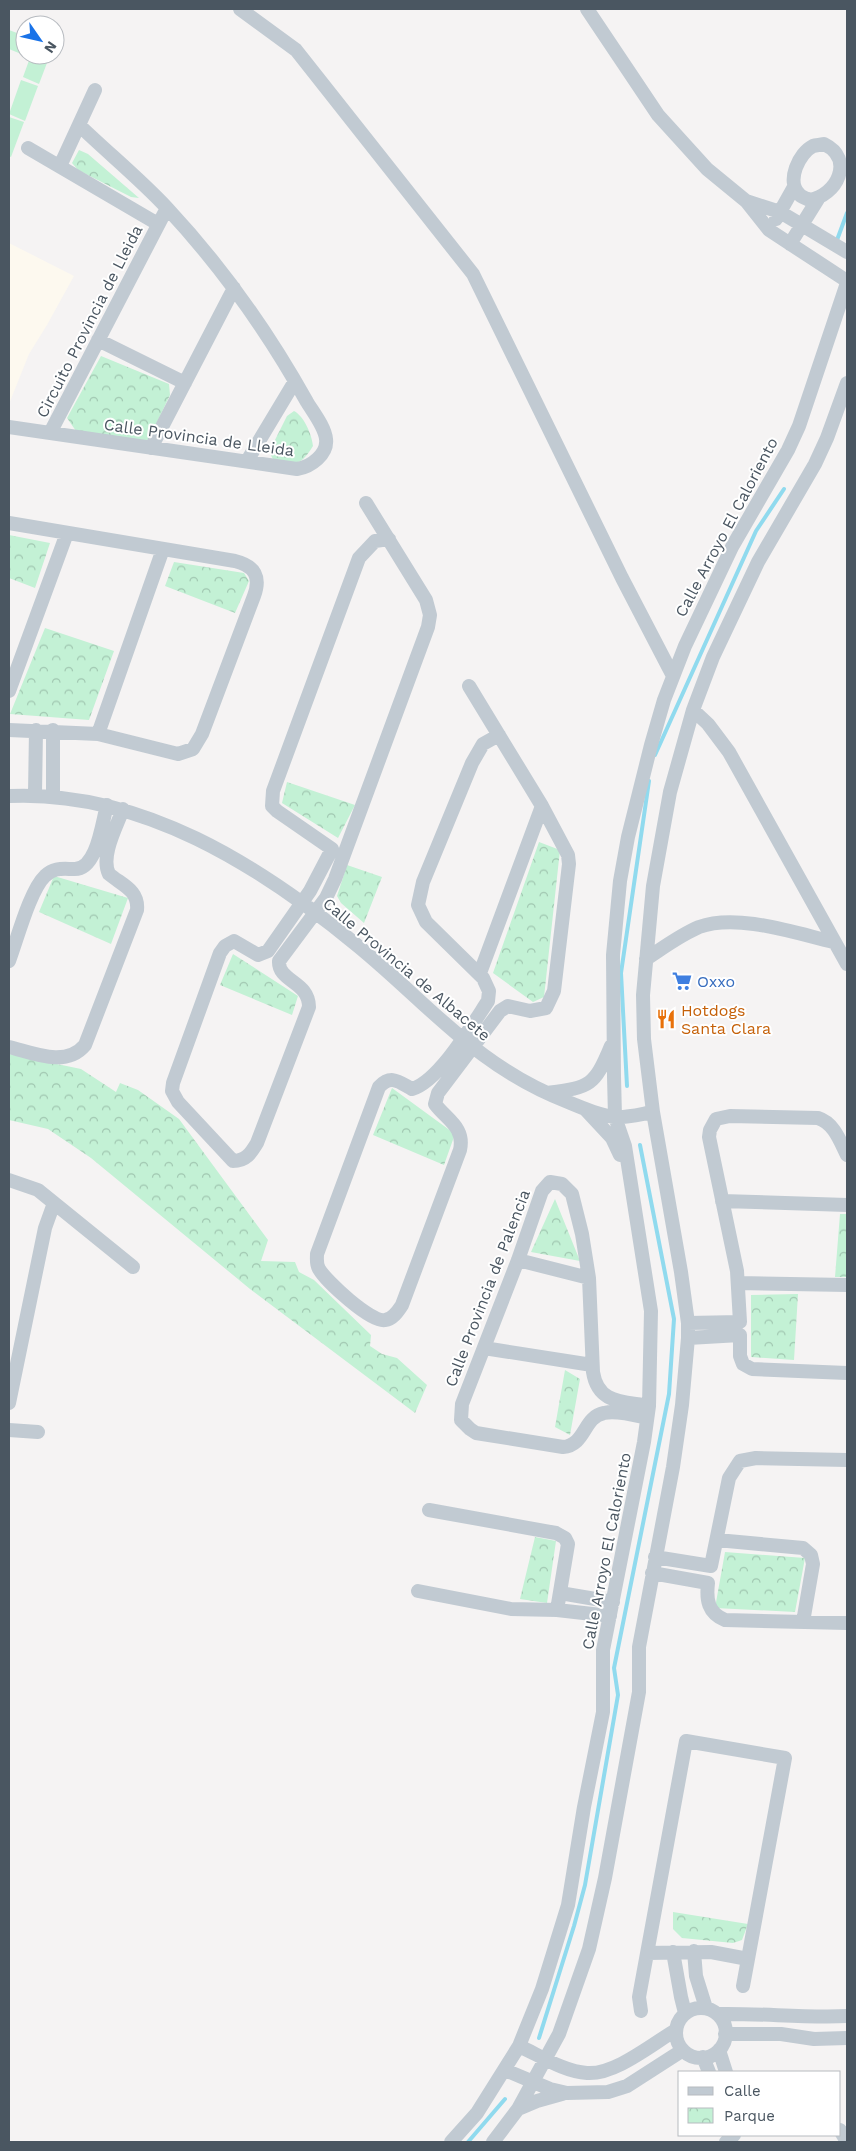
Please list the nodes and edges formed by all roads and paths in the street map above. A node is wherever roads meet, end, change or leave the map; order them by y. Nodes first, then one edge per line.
1 (240, 9) edge
2 (587, 9) edge
3 (95, 90) dead end
4 (79, 125) junction
5 (28, 148) dead end
6 (60, 166) junction
7 (841, 186) edge
8 (794, 187) junction
9 (818, 199) junction
10 (746, 201) junction
11 (167, 208) junction
12 (780, 212) junction
13 (158, 224) junction
14 (801, 226) junction
15 (769, 230) junction
16 (790, 244) junction
17 (847, 252) edge
18 (847, 282) edge
19 (234, 288) junction
20 (98, 340) junction
21 (295, 381) junction
22 (185, 383) junction
23 (847, 383) edge
24 (9, 427) edge
25 (50, 433) junction
26 (151, 448) junction
27 (247, 461) junction
28 (366, 503) dead end
29 (9, 523) edge
30 (67, 533) junction
31 (389, 538) junction
32 (163, 549) junction
33 (673, 676) junction
34 (468, 686) dead end
35 (9, 691) edge
36 (693, 710) junction
37 (9, 730) edge
38 (36, 730) junction
39 (54, 730) junction
40 (98, 734) junction
41 (500, 735) junction
42 (35, 794) junction
43 (53, 795) junction
44 (9, 796) edge
45 (106, 805) junction
46 (542, 806) junction
47 (123, 809) junction
48 (338, 850) junction
49 (302, 903) junction
50 (315, 912) junction
51 (833, 942) junction
52 (646, 959) junction
53 (9, 961) edge
54 (847, 964) edge
55 (480, 973) junction
56 (614, 1041) junction
57 (466, 1043) junction
58 (9, 1047) edge
59 (546, 1094) junction
60 (584, 1108) junction
61 (653, 1112) junction
62 (615, 1117) junction
63 (847, 1155) edge
64 (9, 1180) edge
65 (631, 1180) junction
66 (722, 1201) junction
67 (54, 1203) junction
68 (847, 1205) edge
69 (518, 1260) junction
70 (133, 1267) dead end
71 (589, 1278) junction
72 (738, 1283) junction
73 (847, 1285) edge
74 (688, 1323) junction
75 (740, 1329) junction
76 (688, 1338) junction
77 (484, 1348) junction
78 (592, 1365) junction
79 (847, 1373) edge
80 (9, 1403) edge
81 (648, 1412) junction
82 (9, 1430) edge
83 (38, 1432) dead end
84 (847, 1460) edge
85 (429, 1510) dead end
86 (717, 1540) junction
87 (655, 1558) junction
88 (711, 1566) junction
89 (652, 1573) junction
90 (708, 1583) junction
91 (418, 1591) dead end
92 (560, 1593) junction
93 (611, 1609) junction
94 (557, 1610) junction
95 (803, 1622) junction
96 (847, 1623) edge
97 (673, 1952) junction
98 (694, 1952) junction
99 (647, 1953) junction
100 (748, 1959) junction
101 (743, 1986) dead end
102 (712, 2011) junction
103 (641, 2012) dead end
104 (685, 2013) junction
105 (847, 2016) edge
106 (676, 2030) junction
107 (559, 2034) junction
108 (726, 2034) junction
109 (847, 2038) edge
110 (519, 2046) junction
111 (683, 2050) junction
112 (719, 2050) junction
113 (703, 2057) junction
114 (546, 2058) junction
115 (505, 2070) junction
116 (575, 2070) junction
117 (603, 2070) junction
118 (709, 2071) edge
119 (726, 2071) edge
120 (533, 2082) junction
121 (608, 2092) junction
122 (567, 2093) junction
123 (518, 2109) junction
124 (451, 2142) edge
125 (493, 2142) edge

1 - 33 street
2 - 10 street
3 - 4 street
4 - 6 street
4 - 11 street, Calle Provincia de Lleida
5 - 6 street, Circuito Provincia de Lleida
6 - 13 street, Circuito Provincia de Lleida
7 - 8 street
7 - 9 street
8 - 9 street
8 - 12 street
9 - 14 street
10 - 12 street
10 - 15 street
11 - 13 street, Circuito Provincia de Lleida
11 - 19 street, Calle Provincia de Lleida
12 - 14 street
12 - 15 street
13 - 20 street, Circuito Provincia de Lleida
14 - 16 street
14 - 17 street
15 - 16 street
16 - 18 street
18 - 33 street, Calle Arroyo El Caloriento
19 - 21 street, Calle Provincia de Lleida
19 - 22 street
20 - 22 street
20 - 25 street, Circuito Provincia de Lleida
21 - 27 street
21 - 27 street, Calle Provincia de Lleida
22 - 26 street
23 - 36 street
24 - 25 street, Calle Provincia de Lleida
25 - 26 street, Calle Provincia de Lleida
26 - 27 street, Calle Provincia de Lleida
28 - 31 street
29 - 30 street
30 - 32 street
30 - 35 street
31 - 48 street
31 - 48 street
32 - 40 street
32 - 40 street
33 - 56 street, Calle Arroyo El Caloriento
34 - 41 street
36 - 51 street
36 - 52 street
37 - 38 street
38 - 39 street
38 - 42 street
39 - 40 street
39 - 43 street
41 - 46 street
41 - 55 street
42 - 43 street, Calle Provincia de Albacete
42 - 44 street, Calle Provincia de Albacete
43 - 45 street, Calle Provincia de Albacete
45 - 47 street, Calle Provincia de Albacete
45 - 53 street
46 - 55 street
46 - 57 street
47 - 49 street, Calle Provincia de Albacete
47 - 58 street
48 - 49 street
48 - 50 street
49 - 50 street, Calle Provincia de Albacete
49 - 50 street
50 - 57 street, Calle Provincia de Albacete
51 - 52 street
51 - 54 street
52 - 61 street
55 - 57 street
56 - 59 street
56 - 62 street, Calle Arroyo El Caloriento
57 - 57 street
57 - 59 street, Calle Provincia de Albacete
59 - 60 street, Calle Provincia de Albacete
60 - 62 street, Calle Provincia de Albacete
60 - 65 street
61 - 62 street
61 - 74 street
62 - 65 street, Calle Arroyo El Caloriento
63 - 66 street
64 - 67 street
65 - 81 street, Calle Arroyo El Caloriento
66 - 68 street
66 - 72 street
67 - 70 street
67 - 80 street
69 - 71 street
69 - 71 street, Calle Provincia de Palencia
69 - 77 street, Calle Provincia de Palencia
71 - 78 street, Calle Provincia de Palencia
72 - 73 street
72 - 75 street
74 - 75 street
74 - 76 street
75 - 76 street
75 - 79 street
76 - 87 street
77 - 78 street
77 - 81 street, Calle Provincia de Palencia
78 - 81 street, Calle Provincia de Palencia
81 - 93 street, Calle Arroyo El Caloriento
82 - 83 street
84 - 86 street
85 - 92 street
86 - 88 street
86 - 95 street
87 - 88 street
87 - 89 street
88 - 90 street
89 - 90 street
89 - 107 street
90 - 95 street
91 - 94 street
92 - 93 street
92 - 94 street
93 - 94 street
93 - 110 street, Calle Arroyo El Caloriento
95 - 96 street
97 - 98 street
97 - 99 street
97 - 104 street
98 - 100 street
98 - 102 street
99 - 100 street
99 - 103 street
100 - 101 street
102 - 104 street
102 - 105 street
102 - 108 street
104 - 106 street
106 - 111 street
106 - 117 street
107 - 114 street
107 - 116 street
108 - 109 street
108 - 112 street
110 - 114 street
110 - 115 street, Calle Arroyo El Caloriento
111 - 113 street
111 - 121 street
112 - 113 street
112 - 119 street
113 - 118 street
114 - 116 street
114 - 120 street
115 - 120 street
115 - 124 street, Calle Arroyo El Caloriento
116 - 117 street
117 - 121 street
120 - 122 street
120 - 123 street
121 - 122 street
122 - 123 street
123 - 125 street

